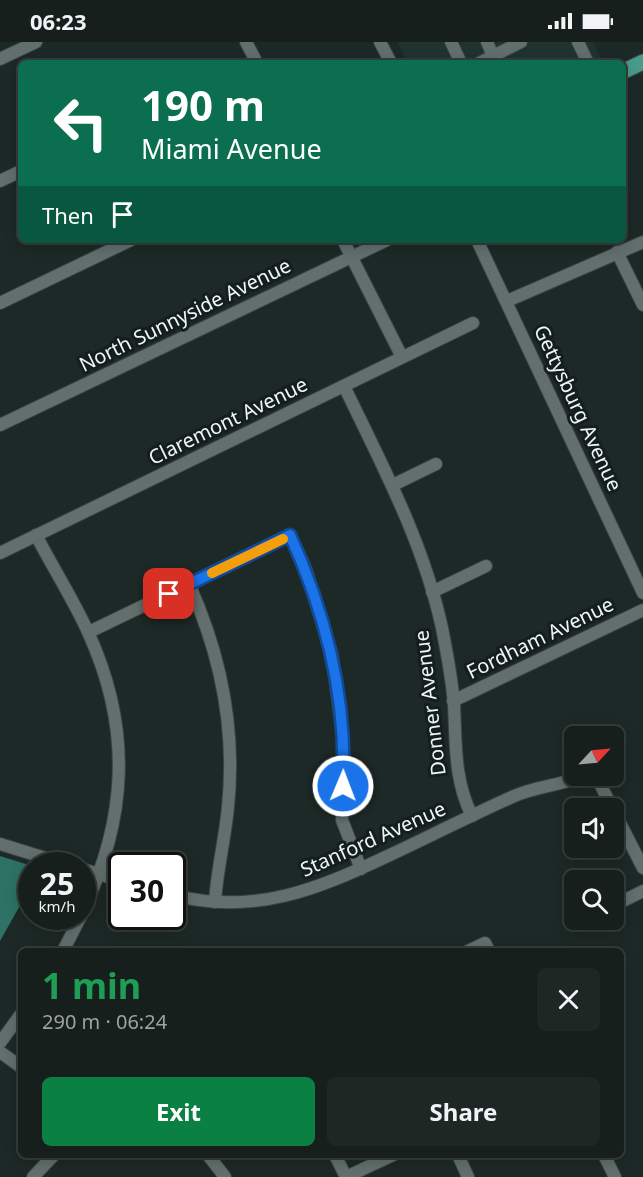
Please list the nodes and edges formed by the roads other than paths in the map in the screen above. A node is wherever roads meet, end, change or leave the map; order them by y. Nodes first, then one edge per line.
1 (36, 42) edge
2 (246, 42) edge
3 (380, 42) edge
4 (451, 42) edge
5 (487, 42) edge
6 (521, 42) edge
7 (578, 42) edge
8 (493, 56) junction
9 (0, 59) edge
10 (252, 60) edge
11 (389, 60) edge
12 (460, 60) edge
13 (485, 60) edge
14 (587, 60) edge
15 (643, 62) edge
16 (626, 70) edge
17 (18, 172) edge
18 (0, 181) edge
19 (643, 242) edge
20 (124, 243) edge
21 (345, 243) edge
22 (381, 243) edge
23 (478, 243) edge
24 (617, 252) junction
25 (352, 257) junction
26 (507, 301) junction
27 (0, 303) edge
28 (643, 305) edge
29 (473, 323) dead end
30 (402, 357) junction
31 (344, 386) junction
32 (0, 425) edge
33 (436, 464) dead end
34 (393, 486) junction
35 (36, 535) junction
36 (0, 553) edge
37 (486, 566) dead end
38 (189, 584) junction
39 (432, 592) junction
40 (643, 594) edge
41 (643, 610) edge
42 (89, 632) junction
43 (453, 701) junction
44 (564, 783) edge
45 (601, 786) edge
46 (472, 816) junction
47 (0, 844) edge
48 (26, 852) edge
49 (643, 868) edge
50 (361, 869) junction
51 (96, 873) edge
52 (100, 874) junction
53 (108, 877) edge
54 (96, 883) edge
55 (643, 891) edge
56 (186, 897) edge
57 (624, 900) edge
58 (215, 902) junction
59 (74, 930) edge
60 (65, 948) edge
61 (18, 1018) edge
62 (0, 1043) edge
63 (0, 1052) edge
64 (18, 1065) edge
65 (51, 1158) edge
66 (210, 1158) edge
67 (336, 1158) edge
68 (387, 1158) edge
69 (459, 1158) edge
70 (606, 1158) edge
71 (33, 1177) edge
72 (225, 1177) edge
73 (346, 1177) edge
74 (468, 1177) edge
75 (615, 1177) edge

1 - 9 street
2 - 10 street
3 - 11 street
4 - 12 street
5 - 8 street
6 - 8 street
7 - 14 street
8 - 13 street
15 - 16 main road
17 - 18 street
19 - 24 street
20 - 27 street
21 - 25 street
22 - 25 street, North Sunnyside Avenue
23 - 26 street, Gettysburg Avenue
24 - 26 street
24 - 28 street
25 - 30 street
25 - 32 street, North Sunnyside Avenue
26 - 40 street, Gettysburg Avenue
29 - 30 street, Claremont Avenue
30 - 31 street, Claremont Avenue
31 - 34 street, Donner Avenue
31 - 35 street, Claremont Avenue
33 - 34 street
34 - 39 street, Donner Avenue
35 - 36 street, Claremont Avenue
35 - 42 street
37 - 39 street
38 - 42 street
38 - 50 street
38 - 58 street
39 - 43 street, Donner Avenue
41 - 43 street, Fordham Avenue
42 - 52 street
43 - 46 street, Donner Avenue
44 - 46 street, Stanford Avenue
45 - 49 street
46 - 50 street, Stanford Avenue
47 - 48 street
50 - 58 street, Stanford Avenue
51 - 52 street
52 - 53 street
52 - 54 street
55 - 57 street
56 - 58 street, Stanford Avenue
59 - 60 street
61 - 62 street
63 - 64 street
65 - 71 street
66 - 72 street
67 - 73 street
68 - 73 street
69 - 74 street
70 - 75 street

